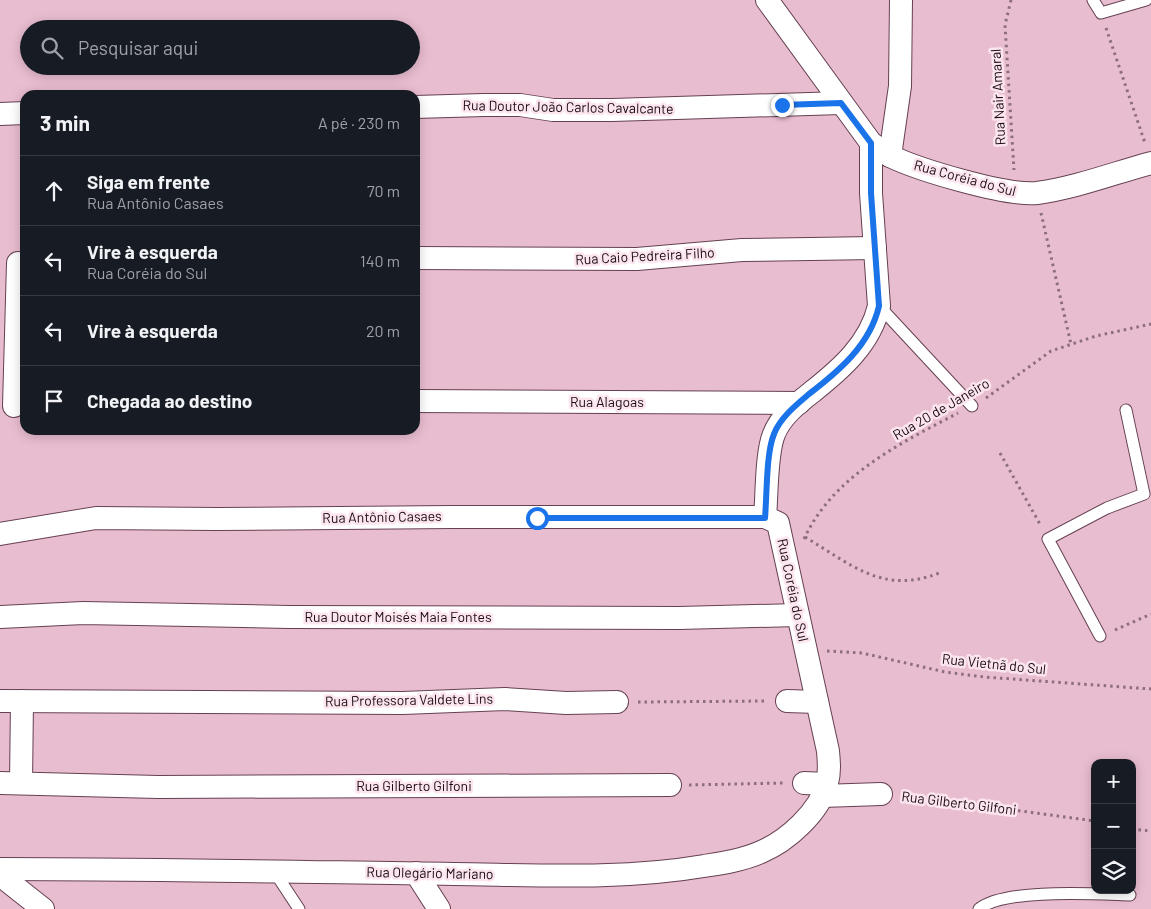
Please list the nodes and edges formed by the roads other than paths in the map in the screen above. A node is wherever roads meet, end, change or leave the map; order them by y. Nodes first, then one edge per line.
1 (767, 0) edge
2 (900, 0) edge
3 (1093, 0) edge
4 (1146, 0) edge
5 (841, 103) junction
6 (420, 107) edge
7 (20, 113) edge
8 (0, 114) edge
9 (871, 143) junction
10 (890, 156) junction
11 (1151, 162) edge
12 (875, 248) junction
13 (420, 258) edge
14 (14, 263) edge
15 (879, 306) junction
16 (420, 401) edge
17 (799, 403) junction
18 (13, 406) edge
19 (972, 406) road end
20 (1126, 410) dead end
21 (765, 518) junction
22 (0, 534) edge
23 (797, 615) junction
24 (0, 617) edge
25 (1100, 636) road end
26 (0, 701) edge
27 (22, 701) junction
28 (787, 701) road end
29 (617, 702) road end
30 (817, 702) junction
31 (11, 783) edge
32 (804, 783) road end
33 (670, 785) road end
34 (825, 790) junction
35 (881, 794) road end
36 (0, 868) edge
37 (273, 870) junction
38 (416, 873) junction
39 (0, 875) edge
40 (1130, 895) dead end
41 (43, 909) edge
42 (299, 909) edge
43 (439, 909) edge
44 (979, 909) edge

1 - 5 street, Rua Coréia do Sul
2 - 10 street
3 - 4 lane
5 - 6 street, Rua Doutor João Carlos Cavalcante
5 - 9 street, Rua Coréia do Sul
7 - 8 street
9 - 10 street, Rua Coréia do Sul
9 - 12 street
10 - 11 street, Rua Coréia do Sul
12 - 13 street, Rua Caio Pedreira Filho
12 - 15 street
14 - 18 street
15 - 17 street
15 - 19 lane
16 - 17 street, Rua Alagoas
17 - 21 street
20 - 25 lane
21 - 22 street, Rua Antônio Casaes
21 - 23 street, Rua Coréia do Sul
23 - 24 street, Rua Doutor Moisés Maia Fontes
23 - 30 street, Rua Coréia do Sul
26 - 27 street, Rua Professora Valdete Lins
27 - 29 street, Rua Professora Valdete Lins
27 - 31 street
28 - 30 street
30 - 34 street, Rua Coréia do Sul
31 - 33 street, Rua Gilberto Gilfoni
32 - 34 street, Rua Gilberto Gilfoni
34 - 35 street, Rua Gilberto Gilfoni
34 - 38 street, Rua Olegário Mariano
36 - 37 street, Rua Olegário Mariano
37 - 38 street, Rua Olegário Mariano
37 - 42 lane
38 - 43 street
39 - 41 street
40 - 44 lane

